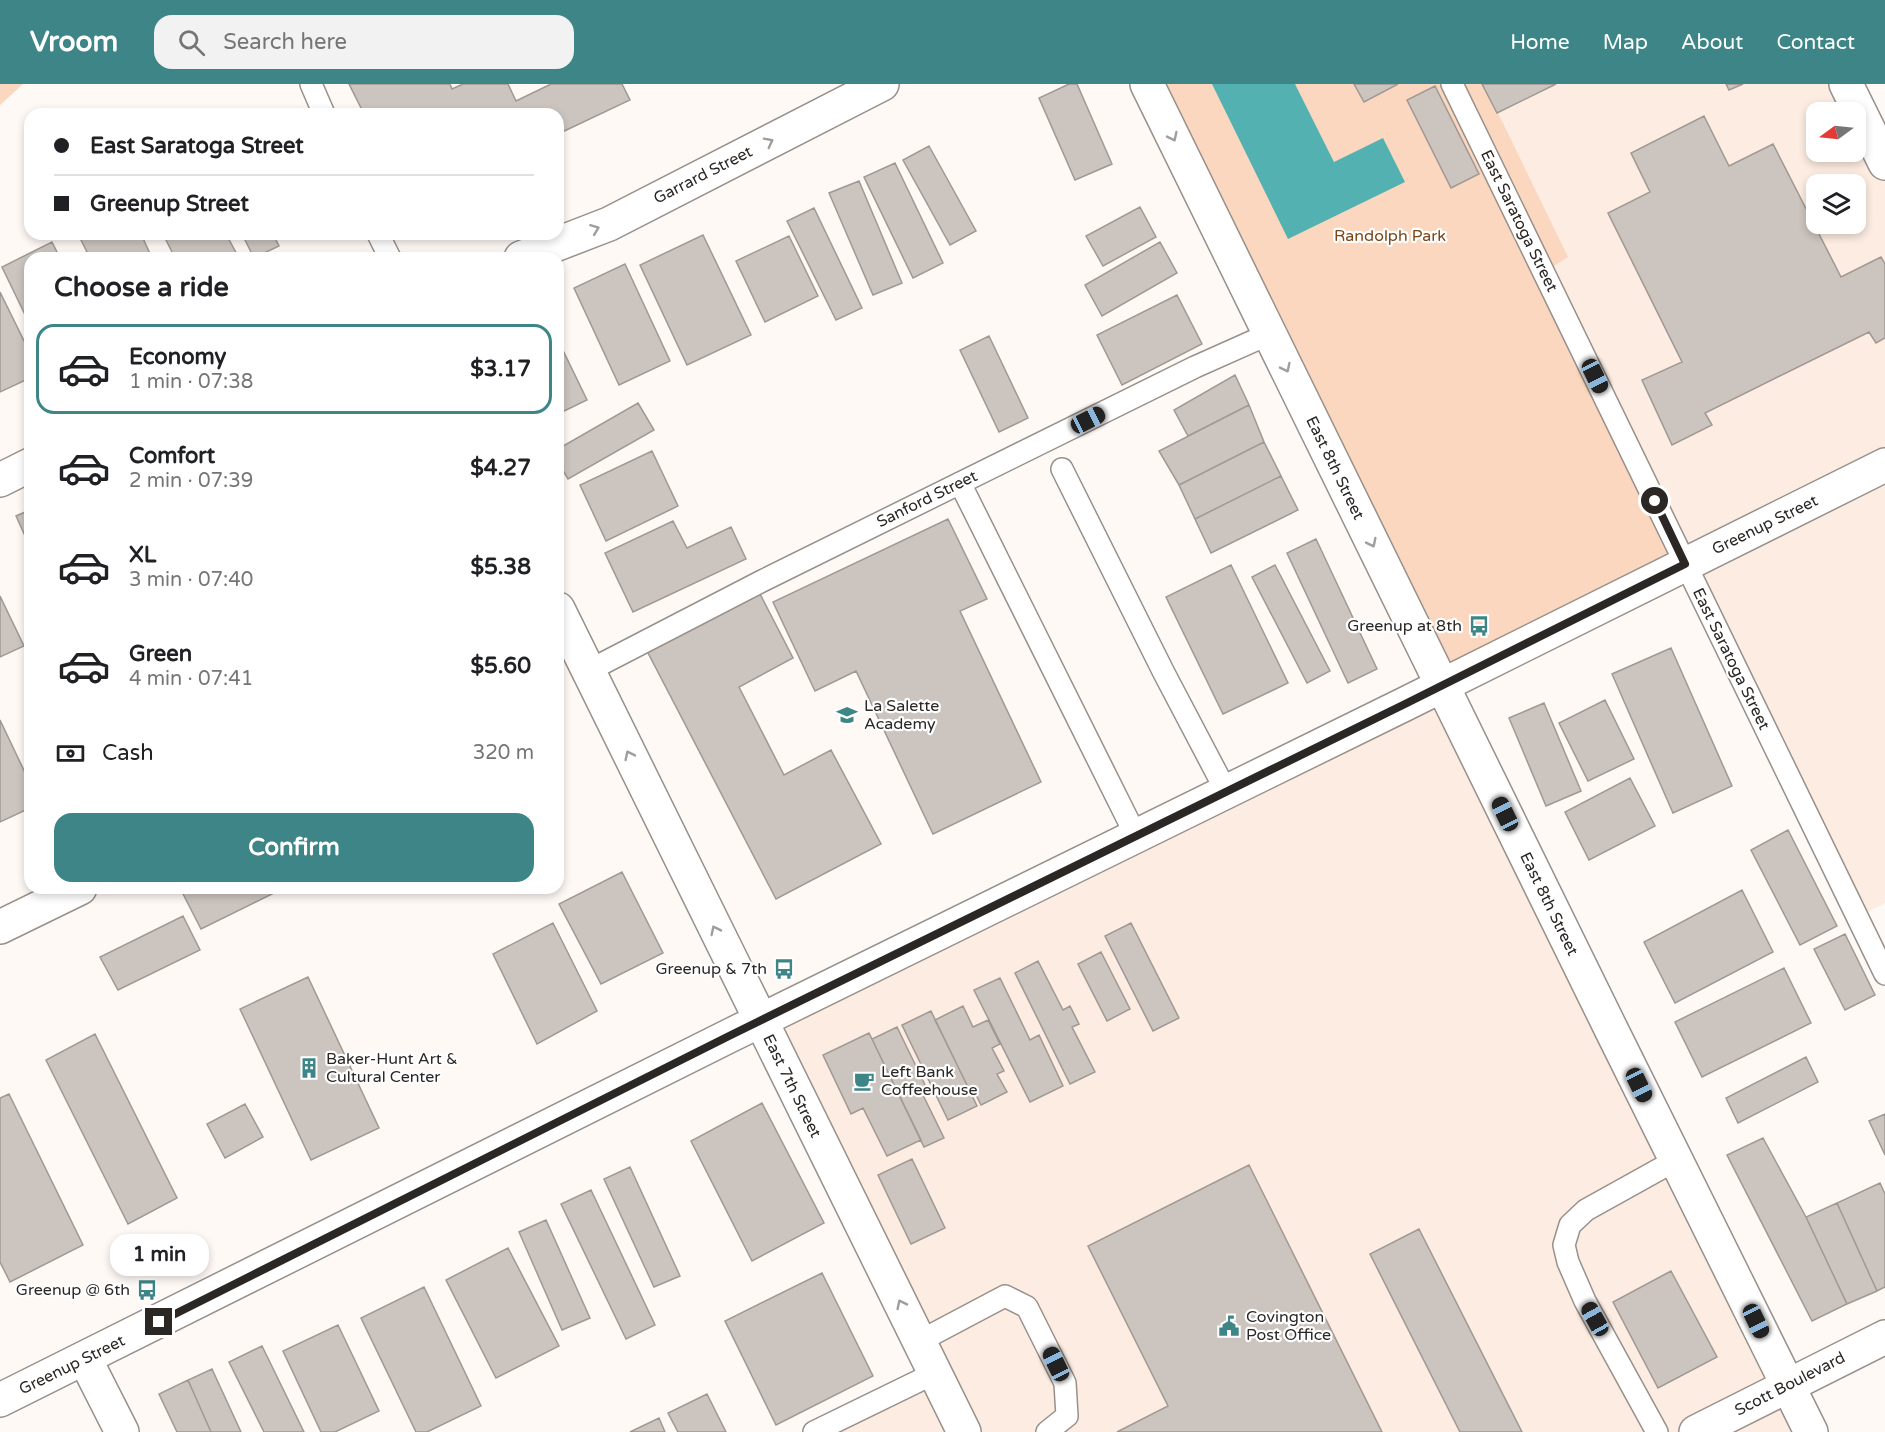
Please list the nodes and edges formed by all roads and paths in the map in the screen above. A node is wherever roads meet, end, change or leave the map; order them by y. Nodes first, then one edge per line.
1 (311, 84) edge
2 (882, 84) edge
3 (1147, 84) edge
4 (1452, 84) edge
5 (1846, 84) edge
6 (321, 108) edge
7 (1885, 163) edge
8 (536, 252) edge
9 (1269, 334) junction
10 (1885, 465) edge
11 (24, 468) edge
12 (1062, 469) dead end
13 (0, 480) edge
14 (960, 483) junction
15 (1685, 564) junction
16 (564, 627) edge
17 (574, 656) edge
18 (1442, 686) junction
19 (1226, 791) junction
20 (1136, 836) junction
21 (68, 894) edge
22 (0, 927) edge
23 (1885, 974) edge
24 (760, 1020) junction
25 (1676, 1160) junction
26 (1885, 1337) edge
27 (920, 1341) junction
28 (85, 1359) junction
29 (935, 1373) junction
30 (1787, 1386) junction
31 (0, 1400) edge
32 (122, 1432) edge
33 (814, 1432) edge
34 (964, 1432) edge
35 (1047, 1432) edge
36 (1657, 1432) edge
37 (1696, 1432) edge
38 (1811, 1432) edge

1 - 6 lane
8 -> 2 street, Garrard Street
3 -> 9 street, East 8th Street
4 - 15 lane, East Saratoga Street
5 - 7 street
9 - 14 lane, Sanford Street
9 -> 18 street, East 8th Street
10 - 15 street, Greenup Street
11 - 13 street
12 - 19 lane
14 - 17 lane, Sanford Street
14 - 20 lane
15 - 18 street, Greenup Street
15 - 23 lane, East Saratoga Street
16 - 17 street, East 7th Street
24 -> 17 street, East 7th Street
18 - 19 street, Greenup Street
18 - 25 street, East 8th Street
19 - 20 street, Greenup Street
20 - 24 street, Greenup Street
21 - 22 street
27 -> 24 street, East 7th Street
24 - 28 street, Greenup Street
25 - 30 street, East 8th Street
25 - 36 lane
26 - 30 street, Scott Boulevard
27 - 29 street, East 7th Street
27 - 35 lane
28 - 31 street, Greenup Street
28 - 32 street
29 - 33 lane
29 - 34 street, East 7th Street
30 - 37 street, Scott Boulevard
30 - 38 street, East 8th Street

